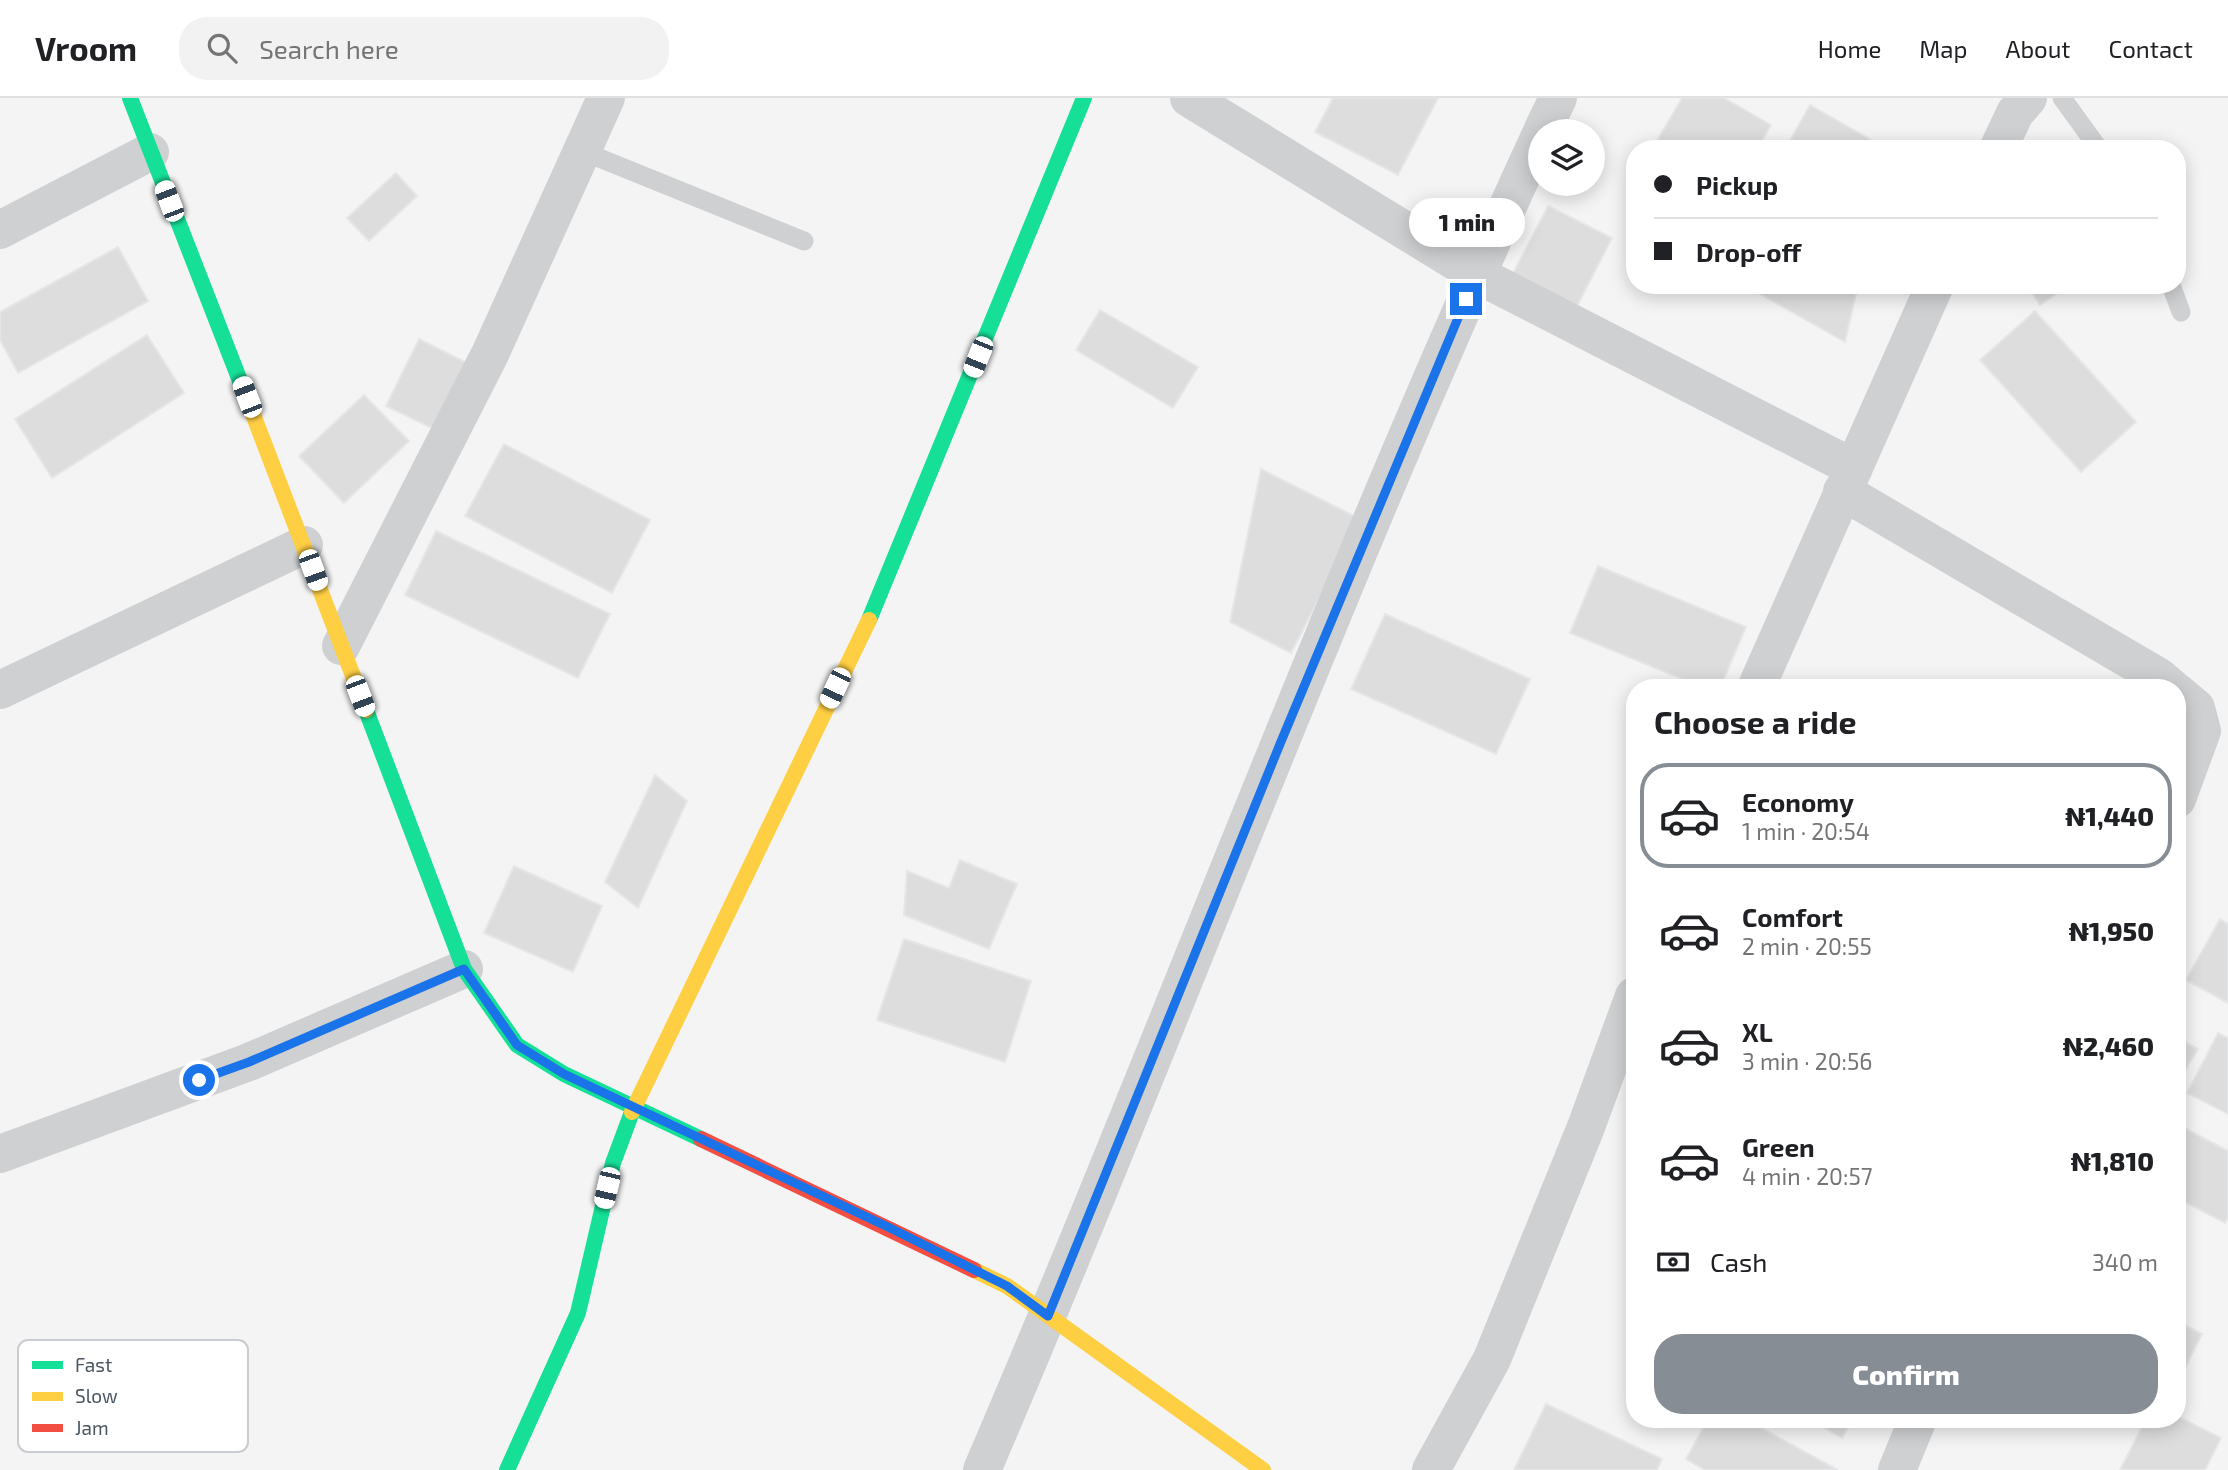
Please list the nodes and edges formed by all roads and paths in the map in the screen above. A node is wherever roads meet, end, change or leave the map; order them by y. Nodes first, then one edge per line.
1 (130, 98) edge
2 (606, 98) edge
3 (1084, 98) edge
4 (1189, 98) edge
5 (1558, 98) edge
6 (2028, 98) edge
7 (2062, 98) edge
8 (1548, 119) edge
9 (2002, 140) edge
10 (2092, 140) edge
11 (582, 151) junction
12 (150, 152) junction
13 (1528, 162) edge
14 (0, 230) edge
15 (804, 241) dead end
16 (1476, 274) junction
17 (1931, 294) edge
18 (2174, 294) edge
19 (2181, 312) dead end
20 (1848, 480) junction
21 (304, 545) junction
22 (341, 646) junction
23 (1760, 679) edge
24 (2161, 679) edge
25 (0, 690) edge
26 (2186, 700) edge
27 (2186, 775) edge
28 (464, 969) junction
29 (1626, 1018) edge
30 (634, 1107) junction
31 (0, 1154) edge
32 (1048, 1316) junction
33 (1914, 1428) edge
34 (507, 1470) edge
35 (982, 1470) edge
36 (1263, 1470) edge
37 (1431, 1470) edge
38 (1897, 1470) edge

1 - 12 street
2 - 11 street
3 - 30 street
4 - 16 street
5 - 8 street
6 - 9 street
7 - 10 lane
11 - 15 lane
11 - 22 street
12 - 14 street
12 - 21 street
13 - 16 street
16 - 20 street
16 - 32 street
17 - 20 street
18 - 19 lane
20 - 23 street
20 - 24 street
21 - 22 street
21 - 25 street
22 - 28 street
26 - 27 street
28 - 30 street
28 - 31 street
29 - 37 street
30 - 32 street
30 - 34 street
32 - 35 street
32 - 36 street
33 - 38 street

